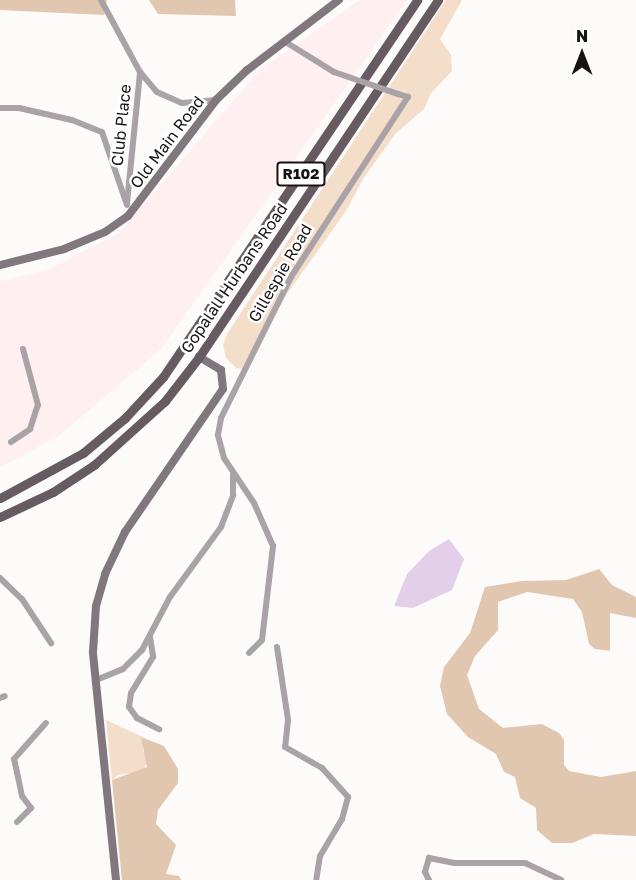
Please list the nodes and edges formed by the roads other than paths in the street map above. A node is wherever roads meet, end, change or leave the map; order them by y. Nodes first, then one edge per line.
1 (101, 0) edge
2 (339, 0) edge
3 (417, 0) edge
4 (438, 0) edge
5 (284, 41) junction
6 (140, 72) junction
7 (216, 100) junction
8 (0, 108) edge
9 (127, 205) junction
10 (128, 216) junction
11 (0, 265) edge
12 (191, 338) junction
13 (23, 349) dead end
14 (199, 357) junction
15 (172, 365) junction
16 (11, 442) dead end
17 (233, 475) junction
18 (243, 487) junction
19 (234, 492) junction
20 (0, 498) edge
21 (0, 517) edge
22 (0, 578) edge
23 (150, 637) junction
24 (51, 643) dead end
25 (278, 648) dead end
26 (249, 653) dead end
27 (96, 680) junction
28 (46, 723) dead end
29 (159, 729) dead end
30 (17, 822) dead end
31 (116, 880) edge
32 (316, 880) edge
33 (429, 880) edge
34 (561, 880) edge

1 - 6 street
2 - 5 street, Old Main Road
3 - 12 main road, Gopalall Hurbans Road / R102
4 - 14 main road, Gopalall Hurbans Road / R102
5 - 7 street, Old Main Road
5 - 17 street, Gillespie Road, bridge
6 - 7 street
6 - 9 street, Club Place
7 - 10 street, Old Main Road
8 - 9 street
9 - 10 street, Club Place
10 - 11 street, Old Main Road
12 - 14 main road
12 - 15 main road, Gopalall Hurbans Road / R102
13 - 16 street
14 - 15 main road
14 - 21 main road, Gopalall Hurbans Road / R102
14 - 27 street
15 - 20 main road, Gopalall Hurbans Road / R102
17 - 18 street
17 - 19 street
18 - 19 street
18 - 26 street
19 - 23 street
22 - 24 street
23 - 27 street
23 - 29 street
25 - 32 street
27 - 31 street
28 - 30 street
33 - 34 street

